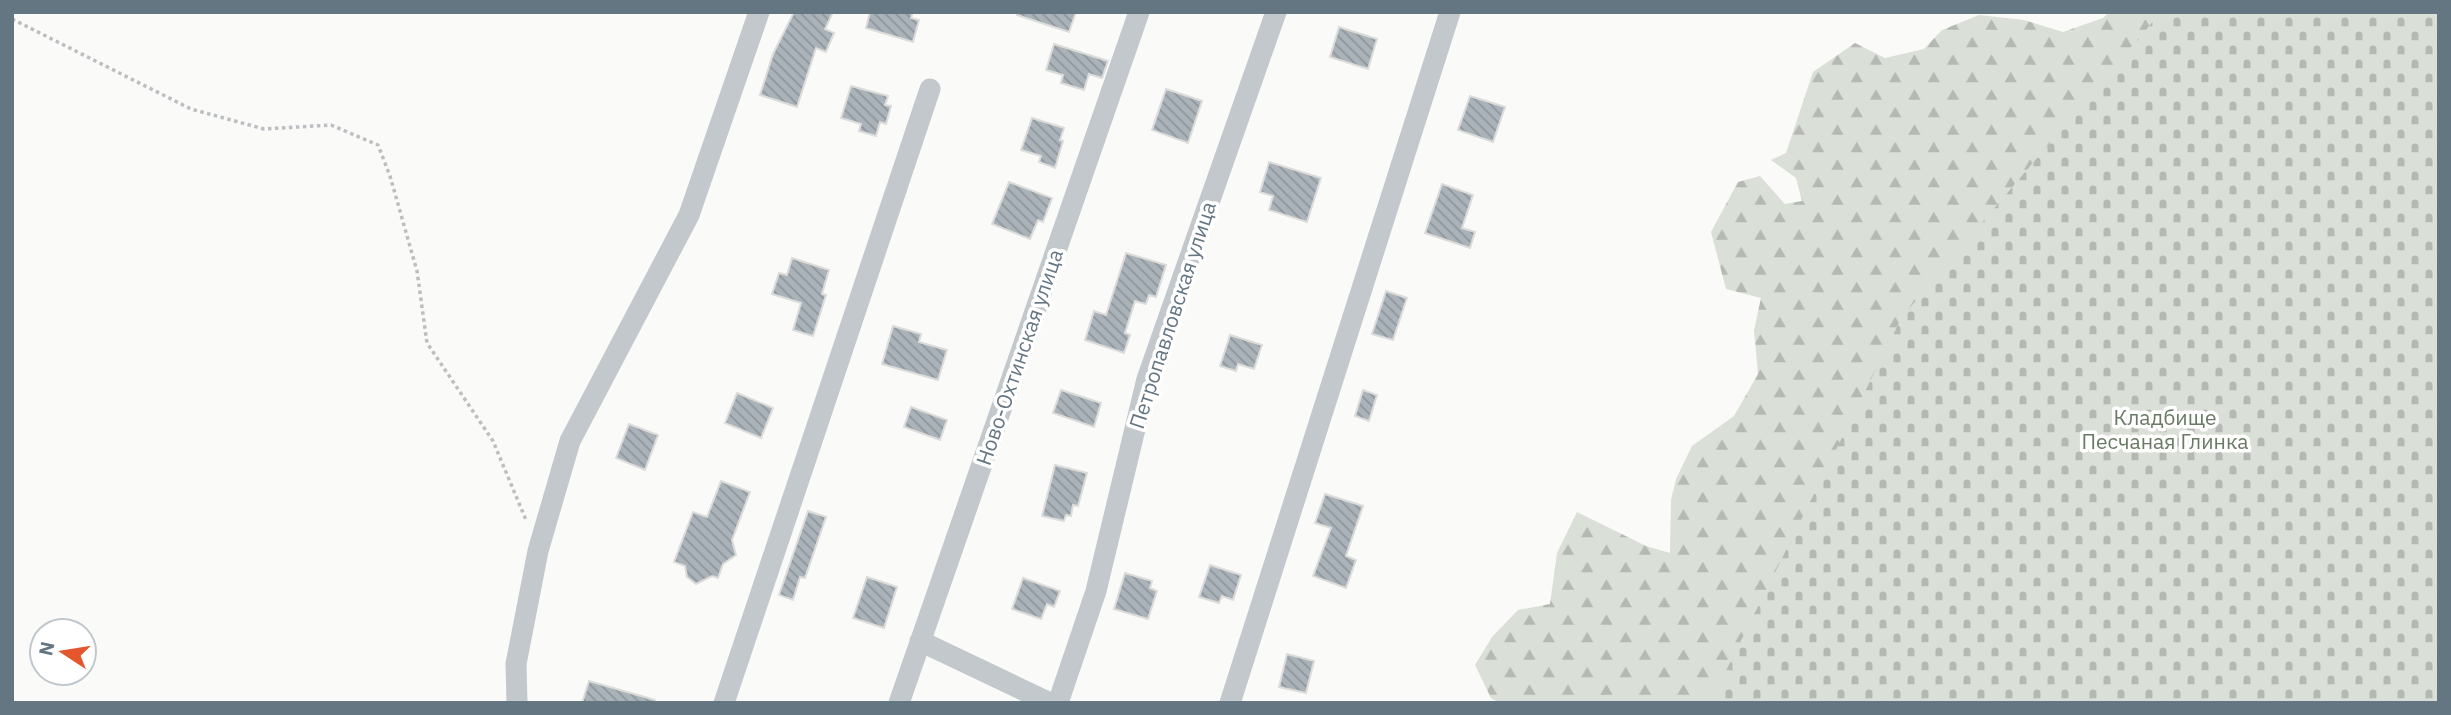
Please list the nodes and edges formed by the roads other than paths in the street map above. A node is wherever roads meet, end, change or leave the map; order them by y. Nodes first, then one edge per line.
1 (759, 12) edge
2 (1139, 12) edge
3 (1276, 12) edge
4 (1450, 12) edge
5 (930, 89) dead end
6 (920, 641) junction
7 (517, 703) edge
8 (724, 703) edge
9 (899, 703) edge
10 (1051, 703) edge
11 (1058, 703) edge
12 (1230, 703) edge

1 - 7 street
2 - 6 street, Ново-Охтинская улица
3 - 11 street, Петропавловская улица
4 - 12 street
5 - 8 street
6 - 9 street, Ново-Охтинская улица
6 - 10 street

